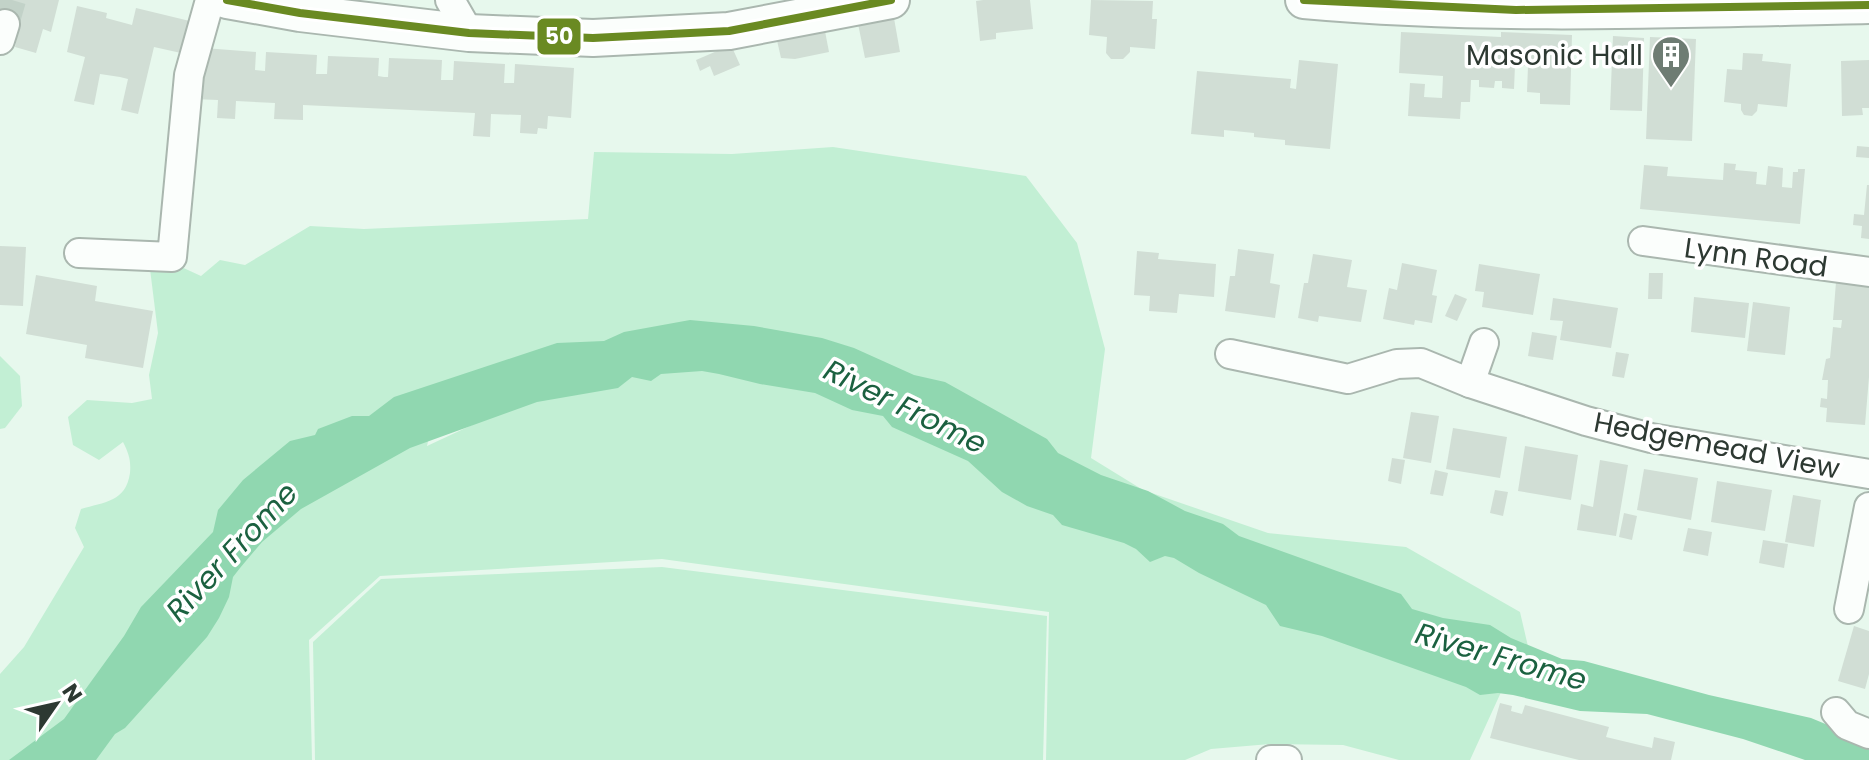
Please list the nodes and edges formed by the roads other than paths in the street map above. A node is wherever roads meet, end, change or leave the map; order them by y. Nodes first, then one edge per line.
1 (210, 0) edge
2 (227, 0) edge
3 (450, 0) edge
4 (891, 0) edge
5 (1304, 0) edge
6 (1869, 5) edge
7 (370, 11) edge
8 (469, 33) junction
9 (1643, 241) dead end
10 (79, 253) dead end
11 (1869, 272) edge
12 (1484, 343) dead end
13 (1230, 354) dead end
14 (1470, 383) junction
15 (1869, 474) edge
16 (1869, 507) edge
17 (1849, 609) dead end
18 (1836, 712) dead end
19 (1869, 734) edge
20 (1271, 760) edge
21 (1287, 760) edge

1 - 10 street
2 - 7 main road
3 - 8 street
4 - 8 main road
5 - 6 main road
7 - 8 main road
9 - 11 street, Lynn Road
12 - 14 street
13 - 14 street, Hedgemead View
14 - 15 street, Hedgemead View
16 - 17 street
18 - 19 street
20 - 21 street

